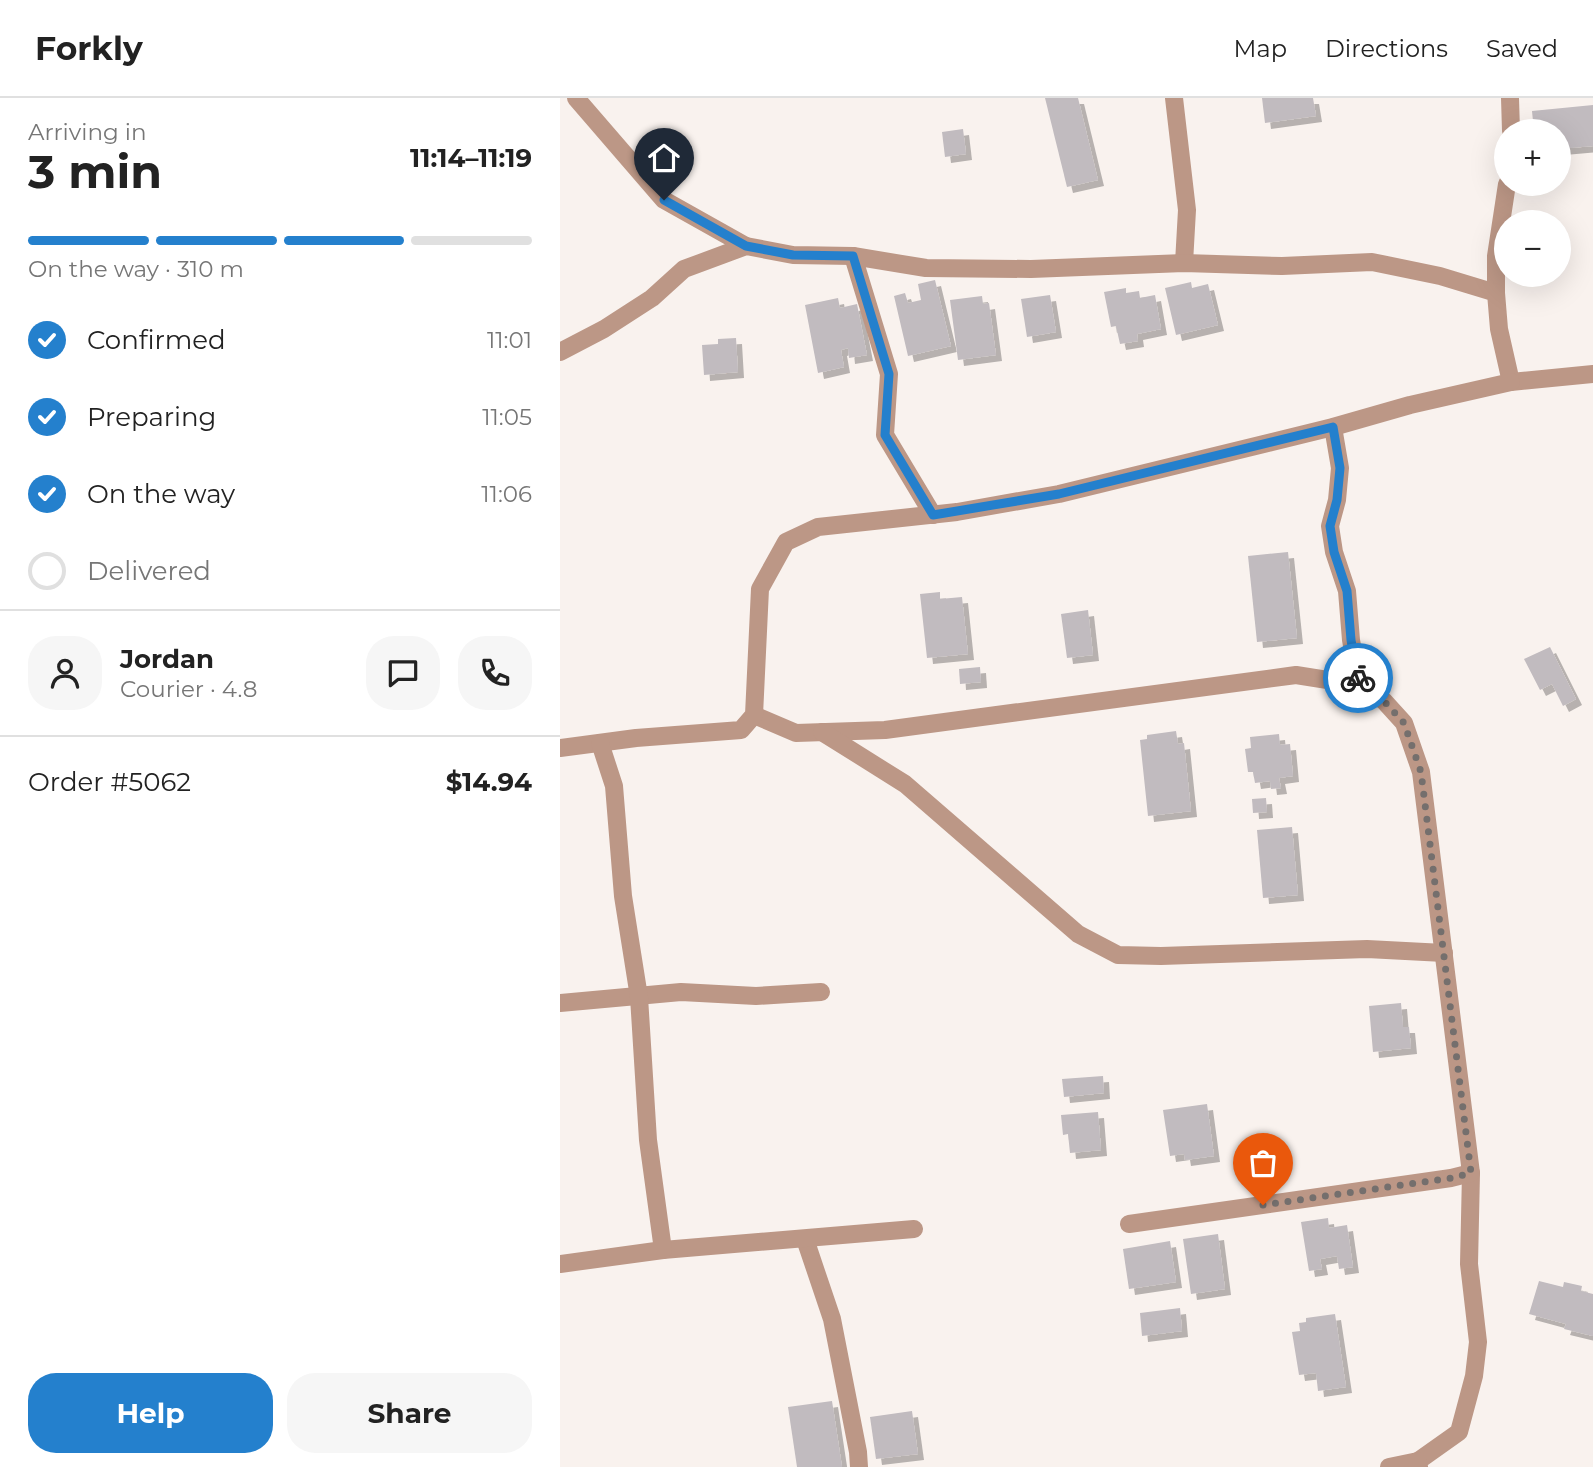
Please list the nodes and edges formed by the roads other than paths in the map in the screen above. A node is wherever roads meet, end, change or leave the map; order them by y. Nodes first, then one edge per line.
1 (576, 98) edge
2 (1174, 98) edge
3 (1510, 98) edge
4 (1511, 119) edge
5 (1505, 196) edge
6 (746, 246) junction
7 (853, 256) junction
8 (1184, 262) junction
9 (1496, 293) junction
10 (560, 352) edge
11 (1593, 374) edge
12 (1511, 382) junction
13 (1333, 427) junction
14 (933, 515) junction
15 (1359, 685) junction
16 (754, 715) junction
17 (822, 732) junction
18 (600, 744) junction
19 (560, 747) edge
20 (1444, 953) junction
21 (821, 992) dead end
22 (639, 998) junction
23 (560, 1003) edge
24 (1471, 1173) junction
25 (1129, 1224) dead end
26 (914, 1229) dead end
27 (805, 1239) junction
28 (663, 1250) junction
29 (560, 1264) edge
30 (1419, 1464) edge
31 (859, 1467) edge
32 (1389, 1467) edge

1 - 6 street
2 - 8 street
3 - 4 street
5 - 9 street
6 - 7 street
6 - 10 street
7 - 8 street
7 - 14 street
8 - 9 street
9 - 12 street
11 - 12 street
12 - 13 street
13 - 14 street
13 - 15 street
14 - 16 street
15 - 17 street
15 - 20 street
16 - 17 street
16 - 18 street
17 - 20 street
18 - 19 street
18 - 22 street
20 - 24 street
21 - 22 street
22 - 23 street
22 - 28 street
24 - 25 street
24 - 30 street
26 - 27 street
27 - 28 street
27 - 31 street
28 - 29 street
30 - 32 street

